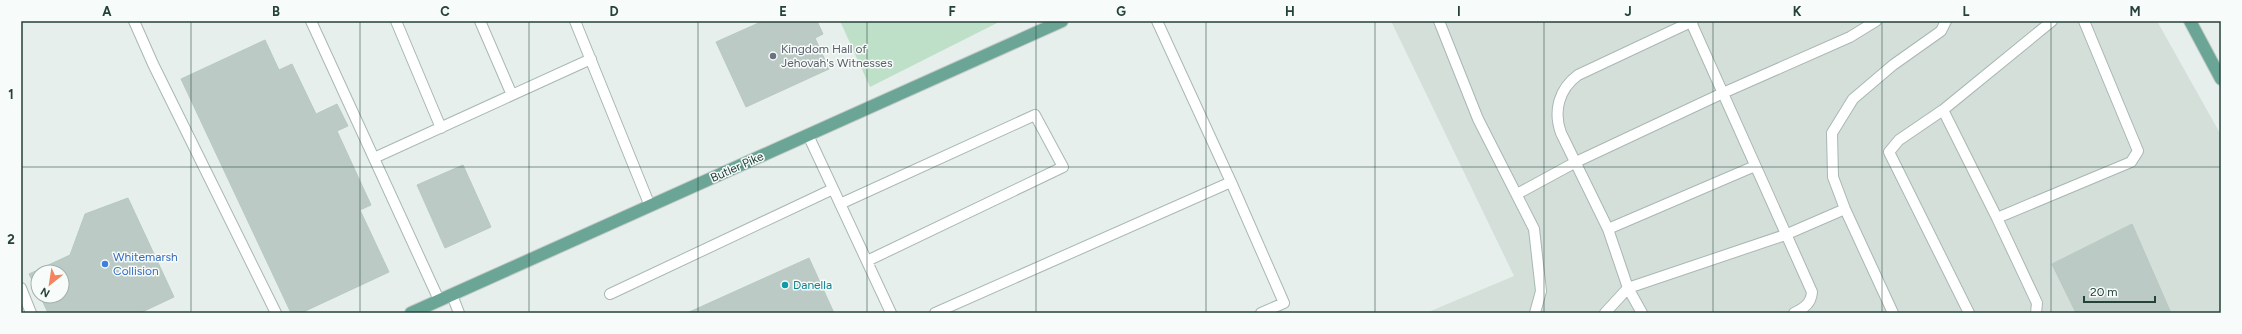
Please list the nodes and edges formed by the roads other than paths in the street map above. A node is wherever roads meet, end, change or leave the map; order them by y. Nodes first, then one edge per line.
1 (134, 21) edge
2 (311, 21) edge
3 (396, 21) edge
4 (480, 21) edge
5 (575, 21) edge
6 (1062, 21) edge
7 (1157, 21) edge
8 (1439, 21) edge
9 (1876, 21) edge
10 (1946, 21) edge
11 (2052, 21) edge
12 (2084, 21) edge
13 (2190, 21) edge
14 (1692, 22) edge
15 (591, 59) junction
16 (2221, 79) edge
17 (1723, 93) junction
18 (512, 95) junction
19 (1943, 110) junction
20 (441, 128) junction
21 (808, 135) junction
22 (374, 158) junction
23 (1576, 162) junction
24 (1755, 166) junction
25 (1231, 182) junction
26 (833, 189) junction
27 (1516, 194) junction
28 (840, 204) junction
29 (650, 206) junction
30 (1845, 209) junction
31 (1997, 218) junction
32 (1608, 229) junction
33 (1785, 235) junction
34 (867, 261) junction
35 (21, 288) edge
36 (1628, 288) junction
37 (610, 294) dead end
38 (452, 295) junction
39 (439, 300) junction
40 (31, 313) edge
41 (276, 313) edge
42 (411, 313) edge
43 (459, 313) edge
44 (891, 313) edge
45 (934, 313) edge
46 (1261, 313) edge
47 (1535, 313) edge
48 (1605, 313) edge
49 (1642, 313) edge
50 (1794, 313) edge
51 (1892, 313) edge
52 (1969, 313) edge
53 (2036, 313) edge

1 - 41 lane
2 - 22 lane
3 - 20 lane
4 - 18 lane
5 - 15 lane
6 - 21 main road, Butler Pike
7 - 25 lane
8 - 27 lane
9 - 17 lane
10 - 30 lane
11 - 19 lane
12 - 31 lane
13 - 16 main road
14 - 17 lane
14 - 23 lane
15 - 18 lane
15 - 29 lane
17 - 23 lane
17 - 24 lane
18 - 20 lane
19 - 31 lane
19 - 52 lane
20 - 22 lane
21 - 26 lane
21 - 29 main road, Butler Pike
22 - 39 lane
23 - 27 lane
23 - 32 lane
24 - 32 lane
24 - 33 lane
25 - 45 lane
25 - 46 lane
26 - 28 lane
26 - 37 lane
27 - 47 lane
28 - 34 lane
28 - 34 lane
29 - 38 main road, Butler Pike
30 - 33 lane
30 - 51 lane
31 - 53 lane
32 - 36 lane
33 - 36 lane
33 - 50 lane
34 - 44 lane
35 - 40 lane
36 - 48 lane
36 - 49 lane
38 - 39 main road, Butler Pike
38 - 43 lane
39 - 42 main road, Butler Pike

